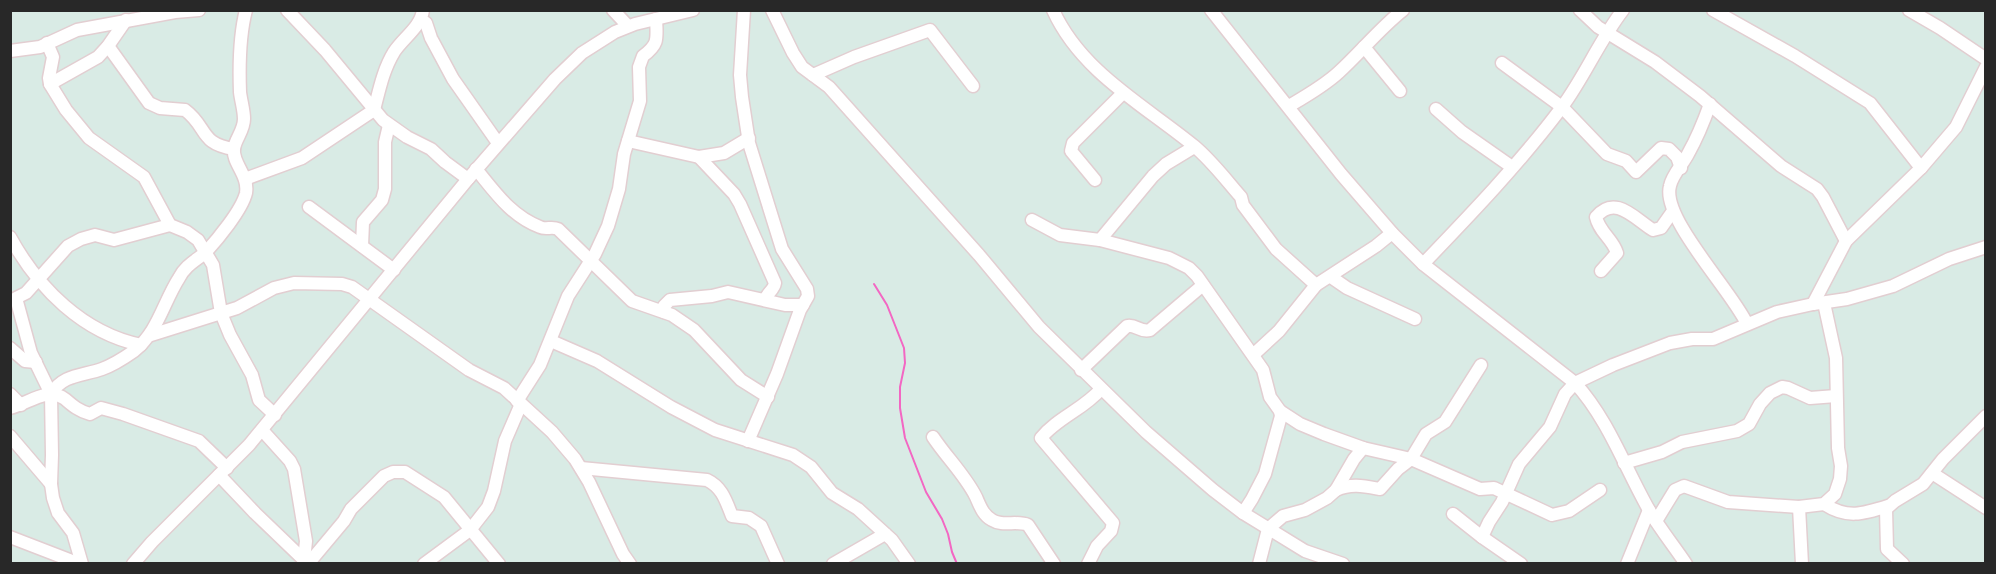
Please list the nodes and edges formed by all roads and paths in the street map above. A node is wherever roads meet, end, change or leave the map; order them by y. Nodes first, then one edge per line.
1 (199, 10) edge
2 (246, 10) edge
3 (286, 10) edge
4 (613, 10) edge
5 (693, 10) edge
6 (744, 10) edge
7 (772, 10) edge
8 (1053, 10) edge
9 (1211, 10) edge
10 (1403, 10) edge
11 (1580, 10) edge
12 (1623, 10) edge
13 (1713, 10) edge
14 (1909, 10) edge
15 (422, 15) edge
16 (656, 19) junction
17 (126, 20) junction
18 (628, 26) junction
19 (1607, 33) junction
20 (47, 43) junction
21 (108, 46) junction
22 (1364, 47) junction
23 (10, 51) edge
24 (1985, 58) edge
25 (1502, 63) dead end
26 (813, 75) junction
27 (50, 84) junction
28 (973, 86) dead end
29 (1400, 91) dead end
30 (1123, 93) junction
31 (1710, 104) junction
32 (1289, 106) junction
33 (1562, 107) junction
34 (1436, 109) dead end
35 (374, 110) junction
36 (389, 125) junction
37 (748, 138) junction
38 (628, 141) junction
39 (498, 143) junction
40 (1194, 147) junction
41 (234, 150) junction
42 (699, 157) junction
43 (1512, 167) junction
44 (1681, 168) junction
45 (1922, 168) junction
46 (472, 174) junction
47 (245, 179) junction
48 (1095, 180) dead end
49 (309, 207) dead end
50 (1673, 211) junction
51 (1032, 220) dead end
52 (170, 225) junction
53 (1392, 233) junction
54 (10, 237) edge
55 (1100, 240) junction
56 (1846, 241) junction
57 (362, 246) junction
58 (1986, 247) edge
59 (205, 253) junction
60 (591, 262) junction
61 (1423, 264) junction
62 (394, 270) junction
63 (1601, 271) dead end
64 (1331, 277) junction
65 (39, 279) junction
66 (1203, 285) junction
67 (1316, 285) junction
68 (371, 299) junction
69 (765, 300) junction
70 (1819, 303) junction
71 (803, 304) junction
72 (664, 312) junction
73 (221, 313) junction
74 (1415, 319) dead end
75 (1747, 324) junction
76 (151, 335) junction
77 (551, 341) junction
78 (141, 345) junction
79 (10, 348) edge
80 (1253, 355) junction
81 (36, 362) junction
82 (1481, 365) dead end
83 (1081, 370) junction
84 (1575, 383) junction
85 (1101, 389) junction
86 (10, 394) edge
87 (51, 394) junction
88 (1836, 396) junction
89 (768, 397) junction
90 (519, 402) junction
91 (16, 407) edge
92 (1280, 411) junction
93 (275, 414) junction
94 (1986, 416) edge
95 (262, 430) junction
96 (933, 437) dead end
97 (748, 441) junction
98 (12, 442) edge
99 (1363, 448) junction
100 (1411, 459) junction
101 (1624, 463) junction
102 (581, 468) junction
103 (223, 471) junction
104 (1932, 473) junction
105 (51, 484) junction
106 (1336, 489) junction
107 (1600, 490) dead end
108 (1506, 494) junction
109 (1824, 504) junction
110 (1888, 506) junction
111 (1799, 507) junction
112 (1986, 508) edge
113 (1243, 513) junction
114 (1453, 514) dead end
115 (1652, 515) junction
116 (1268, 529) junction
117 (471, 530) junction
118 (885, 534) junction
119 (10, 537) edge
120 (1482, 537) junction
121 (306, 563) edge
122 (81, 564) edge
123 (133, 564) edge
124 (424, 564) edge
125 (500, 564) edge
126 (630, 564) edge
127 (778, 564) edge
128 (833, 564) edge
129 (909, 564) edge
130 (1054, 564) edge
131 (1088, 564) edge
132 (1259, 564) edge
133 (1343, 564) edge
134 (1521, 564) edge
135 (1627, 564) edge
136 (1686, 564) edge
137 (1802, 564) edge
138 (1902, 564) edge

1 - 17 street
2 - 41 street
3 - 35 street
4 - 18 street
5 - 16 street
6 - 37 street
7 - 26 street
8 - 30 street
9 - 32 street
10 - 22 street
11 - 19 street
12 - 19 street
13 - 45 street
14 - 24 street
15 - 35 street
15 - 39 street
16 - 18 street
16 - 38 street
17 - 20 street
17 - 21 street
18 - 39 street
19 - 31 street
19 - 33 street
20 - 23 street
20 - 27 street
21 - 27 street
21 - 41 street
22 - 29 street
22 - 32 street
24 - 45 street
25 - 33 street
26 - 28 street
26 - 83 street
27 - 52 street
30 - 40 street
30 - 48 street
31 - 44 street
31 - 56 street
32 - 53 street
33 - 43 street
33 - 44 street
34 - 43 street
35 - 36 street
35 - 47 street
36 - 46 street
36 - 57 street
37 - 42 street
37 - 71 street
38 - 42 street
38 - 60 street
39 - 46 street
40 - 55 street
40 - 67 street
41 - 47 street
42 - 69 street
43 - 61 street
44 - 50 street
45 - 56 street
46 - 60 street
46 - 62 street
47 - 59 street
49 - 57 street
50 - 63 street
50 - 75 street
51 - 55 street
52 - 59 street
52 - 65 street
53 - 61 street
53 - 64 street
54 - 65 street
55 - 66 street
56 - 70 street
57 - 62 street
58 - 70 street
59 - 73 street
59 - 76 street
60 - 72 street
60 - 77 street
61 - 84 street
62 - 68 street
64 - 67 street
64 - 74 street
65 - 78 street
65 - 81 street
66 - 80 street
66 - 83 street
67 - 80 street
68 - 73 street
68 - 90 street
68 - 93 street
69 - 71 street
69 - 72 street
70 - 75 street
70 - 88 street
71 - 89 street
72 - 89 street
73 - 76 street
73 - 93 street
75 - 84 street
76 - 78 street
77 - 90 street
77 - 97 street
78 - 87 street
79 - 81 street
80 - 92 street
81 - 87 street
82 - 100 street
83 - 85 street
84 - 101 street
84 - 108 street
85 - 113 street
85 - 131 street
86 - 91 street
87 - 91 street
87 - 103 street
87 - 105 street
88 - 101 street
88 - 109 street
89 - 97 street
90 - 102 street
90 - 117 street
92 - 99 street
92 - 113 street
93 - 95 street
94 - 104 street
95 - 103 street
95 - 121 street
96 - 130 street
97 - 118 street
98 - 105 street
99 - 100 street
99 - 106 street
100 - 106 street
100 - 108 street
101 - 115 street
102 - 126 street
102 - 127 street
103 - 121 street
103 - 123 street
104 - 110 street
104 - 112 street
105 - 122 street
106 - 116 street
107 - 108 street
108 - 120 street
109 - 110 street
109 - 111 street
110 - 138 street
111 - 115 street
111 - 137 street
113 - 116 street
114 - 120 street
115 - 135 street
115 - 136 street
116 - 132 street
116 - 133 street
117 - 121 street
117 - 124 street
117 - 125 street
118 - 128 street
118 - 129 street
119 - 122 street
120 - 134 street

